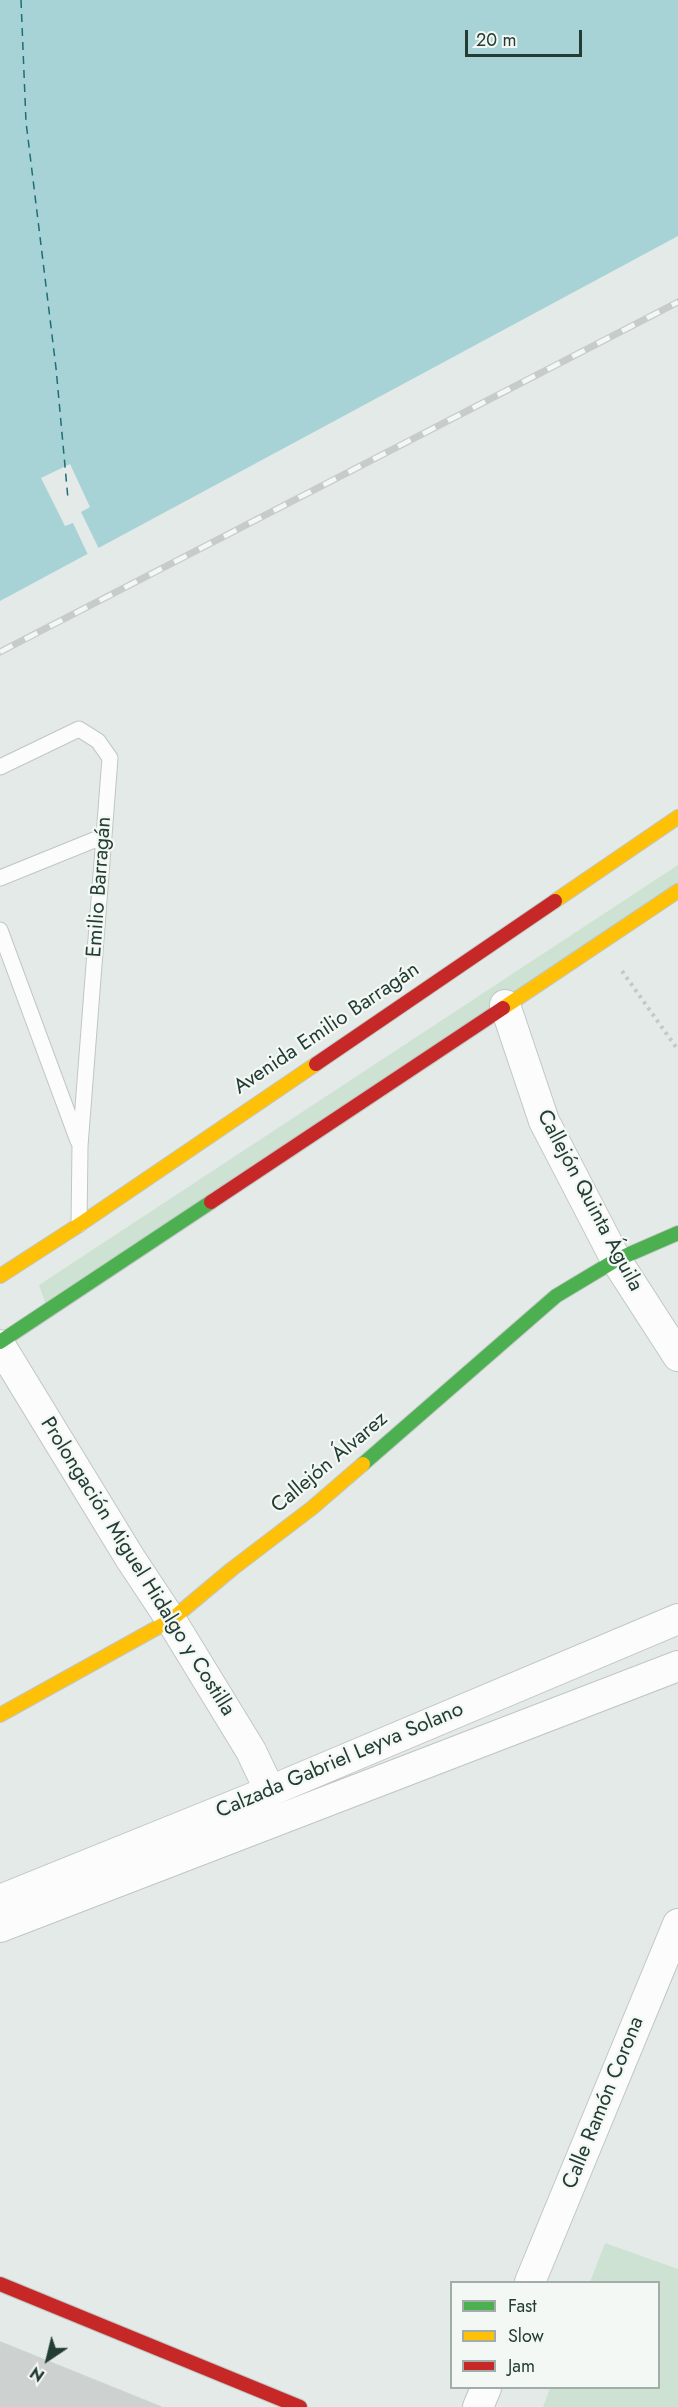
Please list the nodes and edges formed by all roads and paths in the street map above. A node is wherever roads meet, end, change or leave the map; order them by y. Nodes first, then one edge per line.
1 (0, 767) edge
2 (678, 817) edge
3 (104, 836) junction
4 (0, 878) edge
5 (678, 891) edge
6 (0, 930) edge
7 (601, 941) junction
8 (505, 1005) junction
9 (678, 1050) edge
10 (80, 1146) junction
11 (79, 1225) junction
12 (678, 1233) edge
13 (616, 1260) junction
14 (0, 1276) edge
15 (0, 1343) edge
16 (678, 1356) edge
17 (678, 1619) edge
18 (171, 1620) junction
19 (678, 1666) edge
20 (0, 1715) edge
21 (270, 1791) junction
22 (0, 1900) edge
23 (678, 1924) edge
24 (0, 1928) edge
25 (531, 2281) edge
26 (0, 2284) edge
27 (486, 2389) edge
28 (300, 2407) edge
29 (478, 2407) edge

1 - 3 lane, Emilio Barragán
2 - 11 main road, Avenida Emilio Barragán
3 - 4 lane
3 - 10 lane, Emilio Barragán
5 - 7 main road
6 - 10 lane, Emilio Barragán
7 - 8 main road
7 - 9 path
8 - 13 street, Callejón Quinta Águila
8 - 15 main road
10 - 11 lane, Emilio Barragán
11 - 14 main road, Avenida Emilio Barragán
12 - 13 main road, Callejón Álvarez
13 - 16 street, Callejón Quinta Águila
13 - 18 main road, Callejón Álvarez
15 - 18 street, Prolongación Miguel Hidalgo y Costilla
17 - 21 street, Calzada Gabriel Leyva Solano
18 - 20 main road, Callejón Álvarez
18 - 21 street, Prolongación Miguel Hidalgo y Costilla
19 - 24 street, Calzada Gabriel Leyva Solano
21 - 22 street, Calzada Gabriel Leyva Solano
23 - 25 street, Calle Ramón Corona
26 - 28 main road
27 - 29 street

